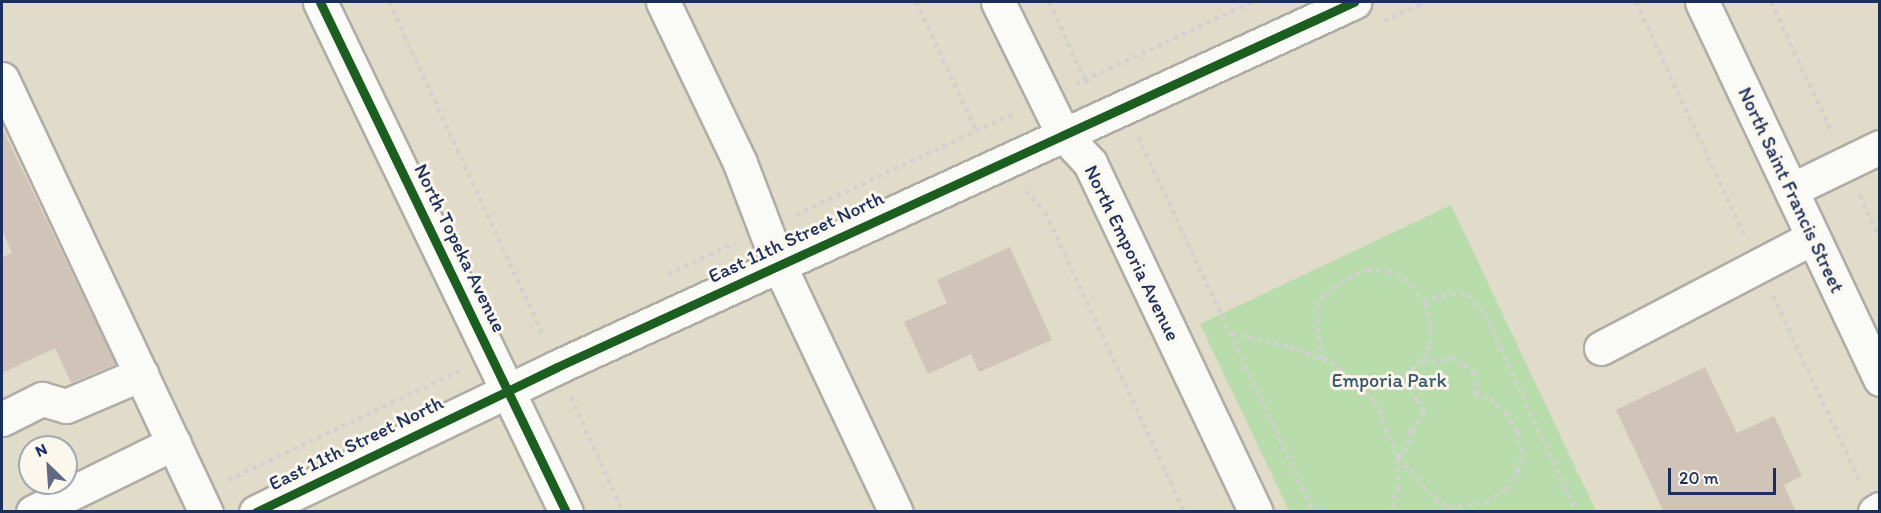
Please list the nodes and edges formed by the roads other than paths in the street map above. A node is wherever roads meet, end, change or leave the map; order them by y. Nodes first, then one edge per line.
1 (320, 2) edge
2 (663, 2) edge
3 (998, 2) edge
4 (1702, 2) edge
5 (1345, 3) edge
6 (2, 79) edge
7 (1064, 134) junction
8 (1880, 147) edge
9 (1791, 190) junction
10 (1813, 237) junction
11 (779, 265) junction
12 (1600, 348) dead end
13 (141, 374) junction
14 (1880, 379) edge
15 (508, 389) junction
16 (2, 419) edge
17 (174, 443) junction
18 (202, 502) edge
19 (1880, 509) edge
20 (33, 512) edge
21 (256, 512) edge
22 (566, 512) edge
23 (896, 512) edge
24 (1256, 512) edge
25 (1875, 512) edge

1 - 15 street, North Topeka Avenue
2 - 11 street
3 - 7 street, North Emporia Avenue
4 - 9 street, North Saint Francis Street
5 - 7 street, East 11th Street North
6 - 13 street
7 - 11 street, East 11th Street North
7 - 24 street, North Emporia Avenue
8 - 9 street
9 - 10 street, North Saint Francis Street
10 - 12 street
10 - 14 street, North Saint Francis Street
11 - 15 street, East 11th Street North
11 - 23 street
13 - 16 street
13 - 17 street
15 - 21 street, East 11th Street North
15 - 22 street, North Topeka Avenue
17 - 18 street
17 - 20 street
19 - 25 street

